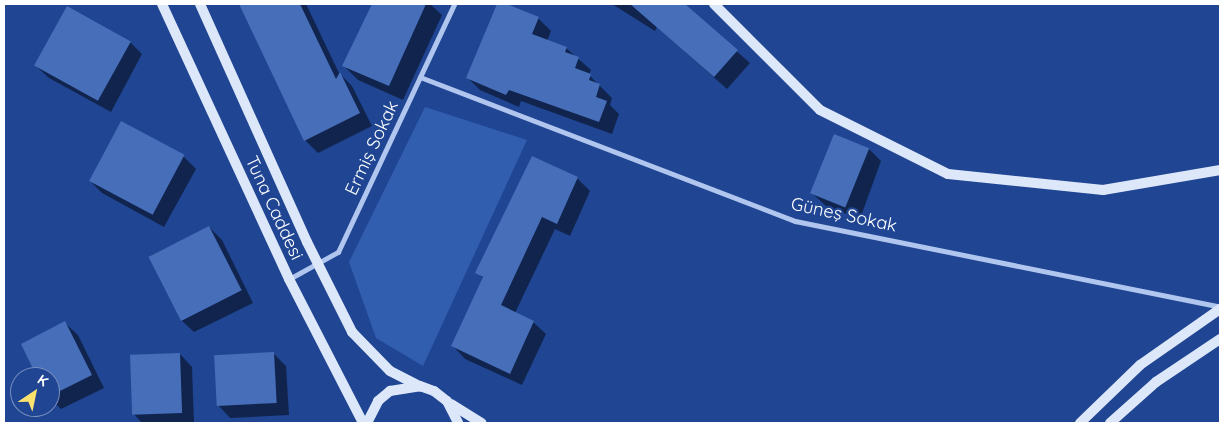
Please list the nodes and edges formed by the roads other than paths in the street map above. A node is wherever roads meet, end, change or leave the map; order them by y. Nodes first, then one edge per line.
1 (162, 4) edge
2 (200, 4) edge
3 (454, 4) edge
4 (714, 4) edge
5 (420, 78) junction
6 (1220, 170) edge
7 (318, 263) junction
8 (289, 279) junction
9 (1220, 308) edge
10 (1220, 339) edge
11 (420, 386) junction
12 (447, 401) junction
13 (363, 423) edge
14 (367, 423) edge
15 (458, 423) edge
16 (482, 423) edge
17 (1080, 423) edge
18 (1110, 423) edge

1 - 8 street, Tuna Caddesi
2 - 7 street, Tuna Caddesi
3 - 5 street, Ermiş Sokak
4 - 6 street
5 - 7 street, Ermiş Sokak
5 - 9 street, Güneş Sokak
7 - 8 street, Ermiş Sokak
7 - 11 street, Tuna Caddesi
8 - 13 street, Tuna Caddesi
9 - 17 street
10 - 18 street
11 - 12 street, Tuna Caddesi
11 - 14 street
12 - 15 street
12 - 16 street, Tuna Caddesi

